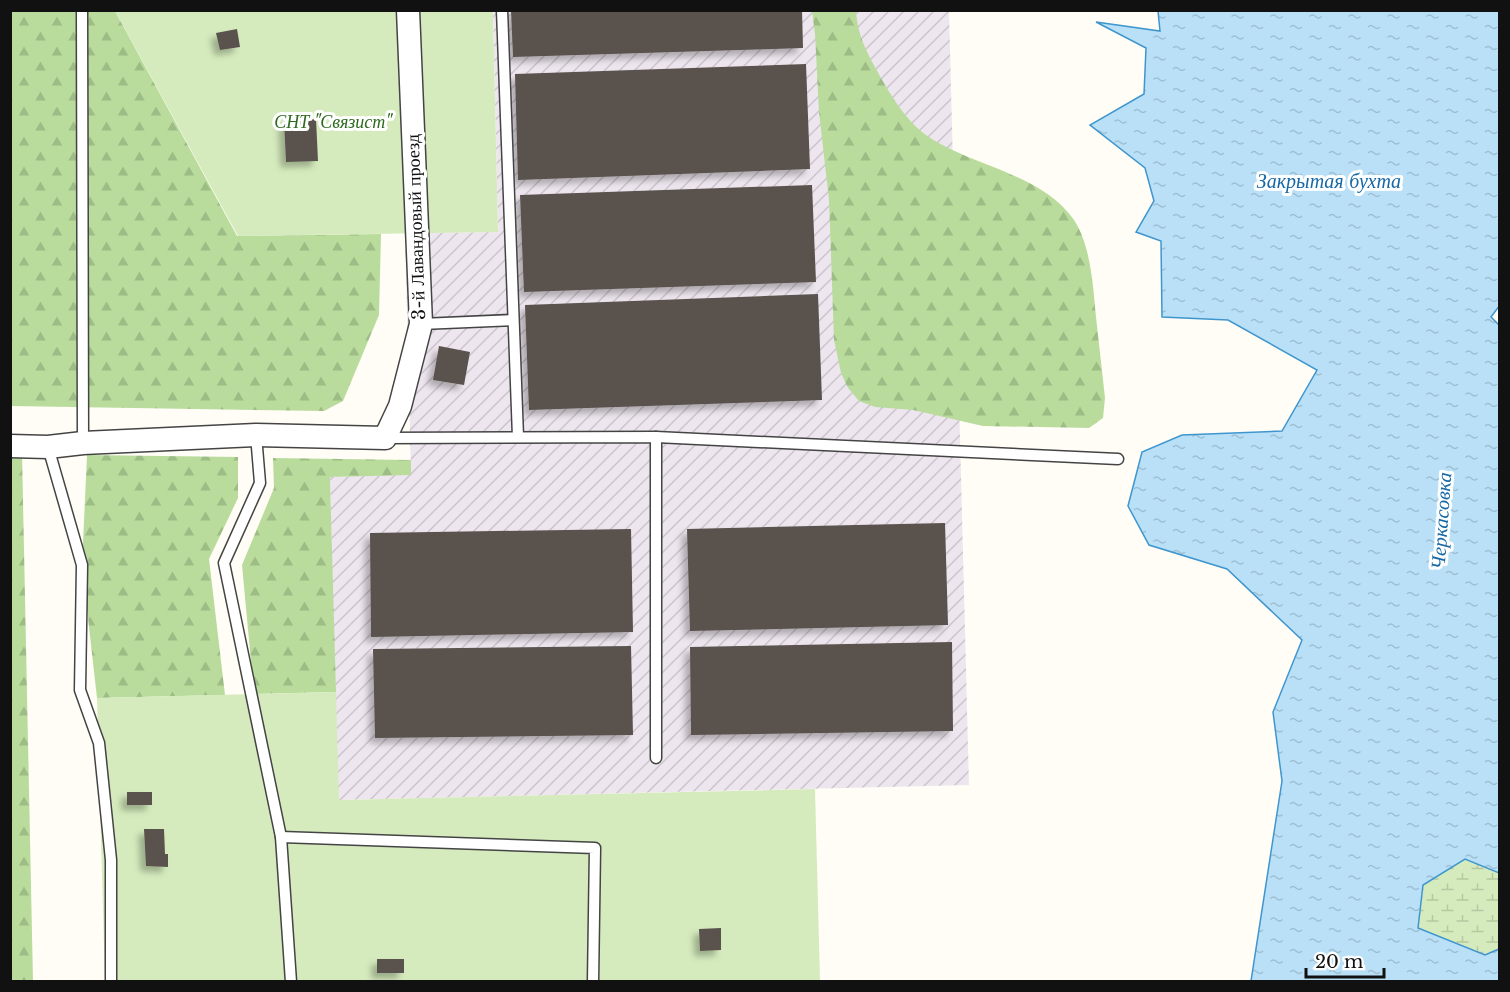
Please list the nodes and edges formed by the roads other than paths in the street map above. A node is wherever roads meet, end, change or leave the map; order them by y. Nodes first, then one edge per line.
1 (82, 10) edge
2 (408, 10) edge
3 (502, 10) edge
4 (513, 320) junction
5 (421, 324) junction
6 (256, 435) junction
7 (518, 437) junction
8 (656, 437) junction
9 (385, 438) junction
10 (83, 443) junction
11 (10, 446) edge
12 (48, 447) junction
13 (1118, 459) dead end
14 (656, 758) dead end
15 (281, 837) junction
16 (111, 981) edge
17 (291, 981) edge
18 (593, 981) edge

1 - 10 lane
2 - 5 street, 3-й Лавандовый проезд
3 - 4 lane
4 - 5 lane
4 - 7 lane
5 - 9 street, 3-й Лавандовый проезд
6 - 9 street
6 - 10 street
6 - 15 lane
7 - 8 lane
7 - 9 lane
8 - 13 lane
8 - 14 lane
10 - 12 street
11 - 12 street
12 - 16 lane
15 - 17 lane
15 - 18 lane

